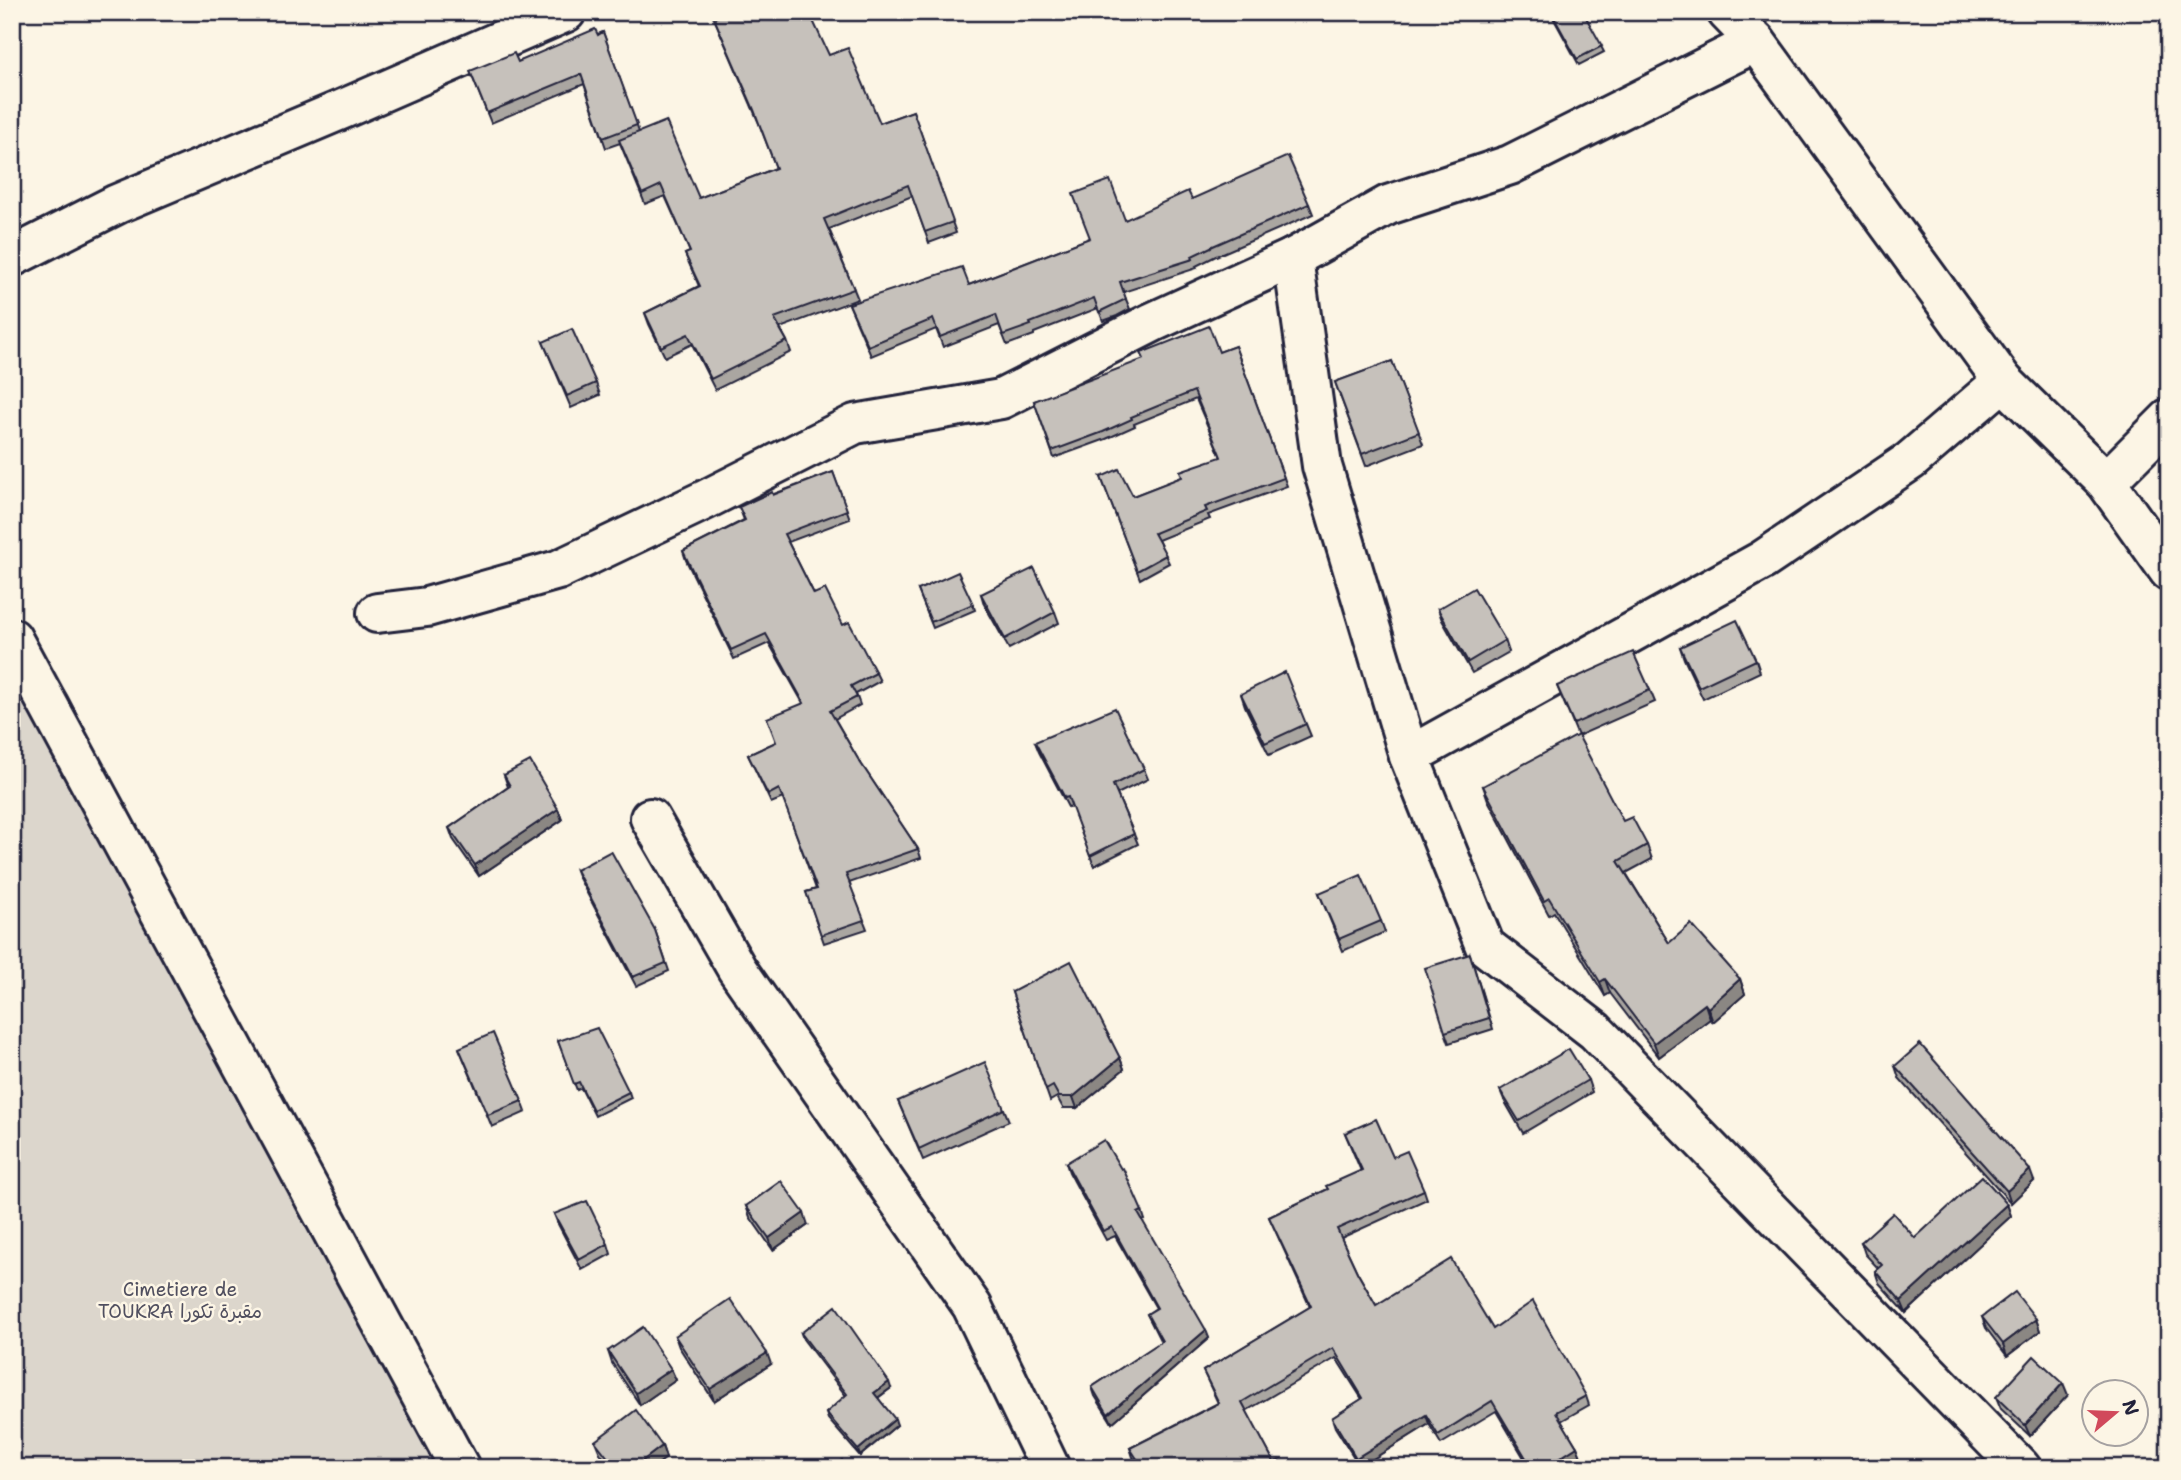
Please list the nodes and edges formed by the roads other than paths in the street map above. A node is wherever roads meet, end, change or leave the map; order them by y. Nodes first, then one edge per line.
1 (566, 12) edge
2 (1727, 12) edge
3 (1756, 42) junction
4 (12, 257) edge
5 (1293, 258) junction
6 (2003, 380) junction
7 (2169, 418) edge
8 (2106, 482) junction
9 (2169, 571) edge
10 (377, 613) dead end
11 (12, 638) edge
12 (1409, 756) junction
13 (650, 818) dead end
14 (460, 1468) edge
15 (1050, 1468) edge
16 (2021, 1468) edge

1 - 4 street
2 - 3 street
3 - 5 street
3 - 6 street
5 - 10 street
5 - 12 street
6 - 8 street
6 - 12 street
7 - 8 street
8 - 9 street
11 - 14 street
12 - 16 street
13 - 15 street

